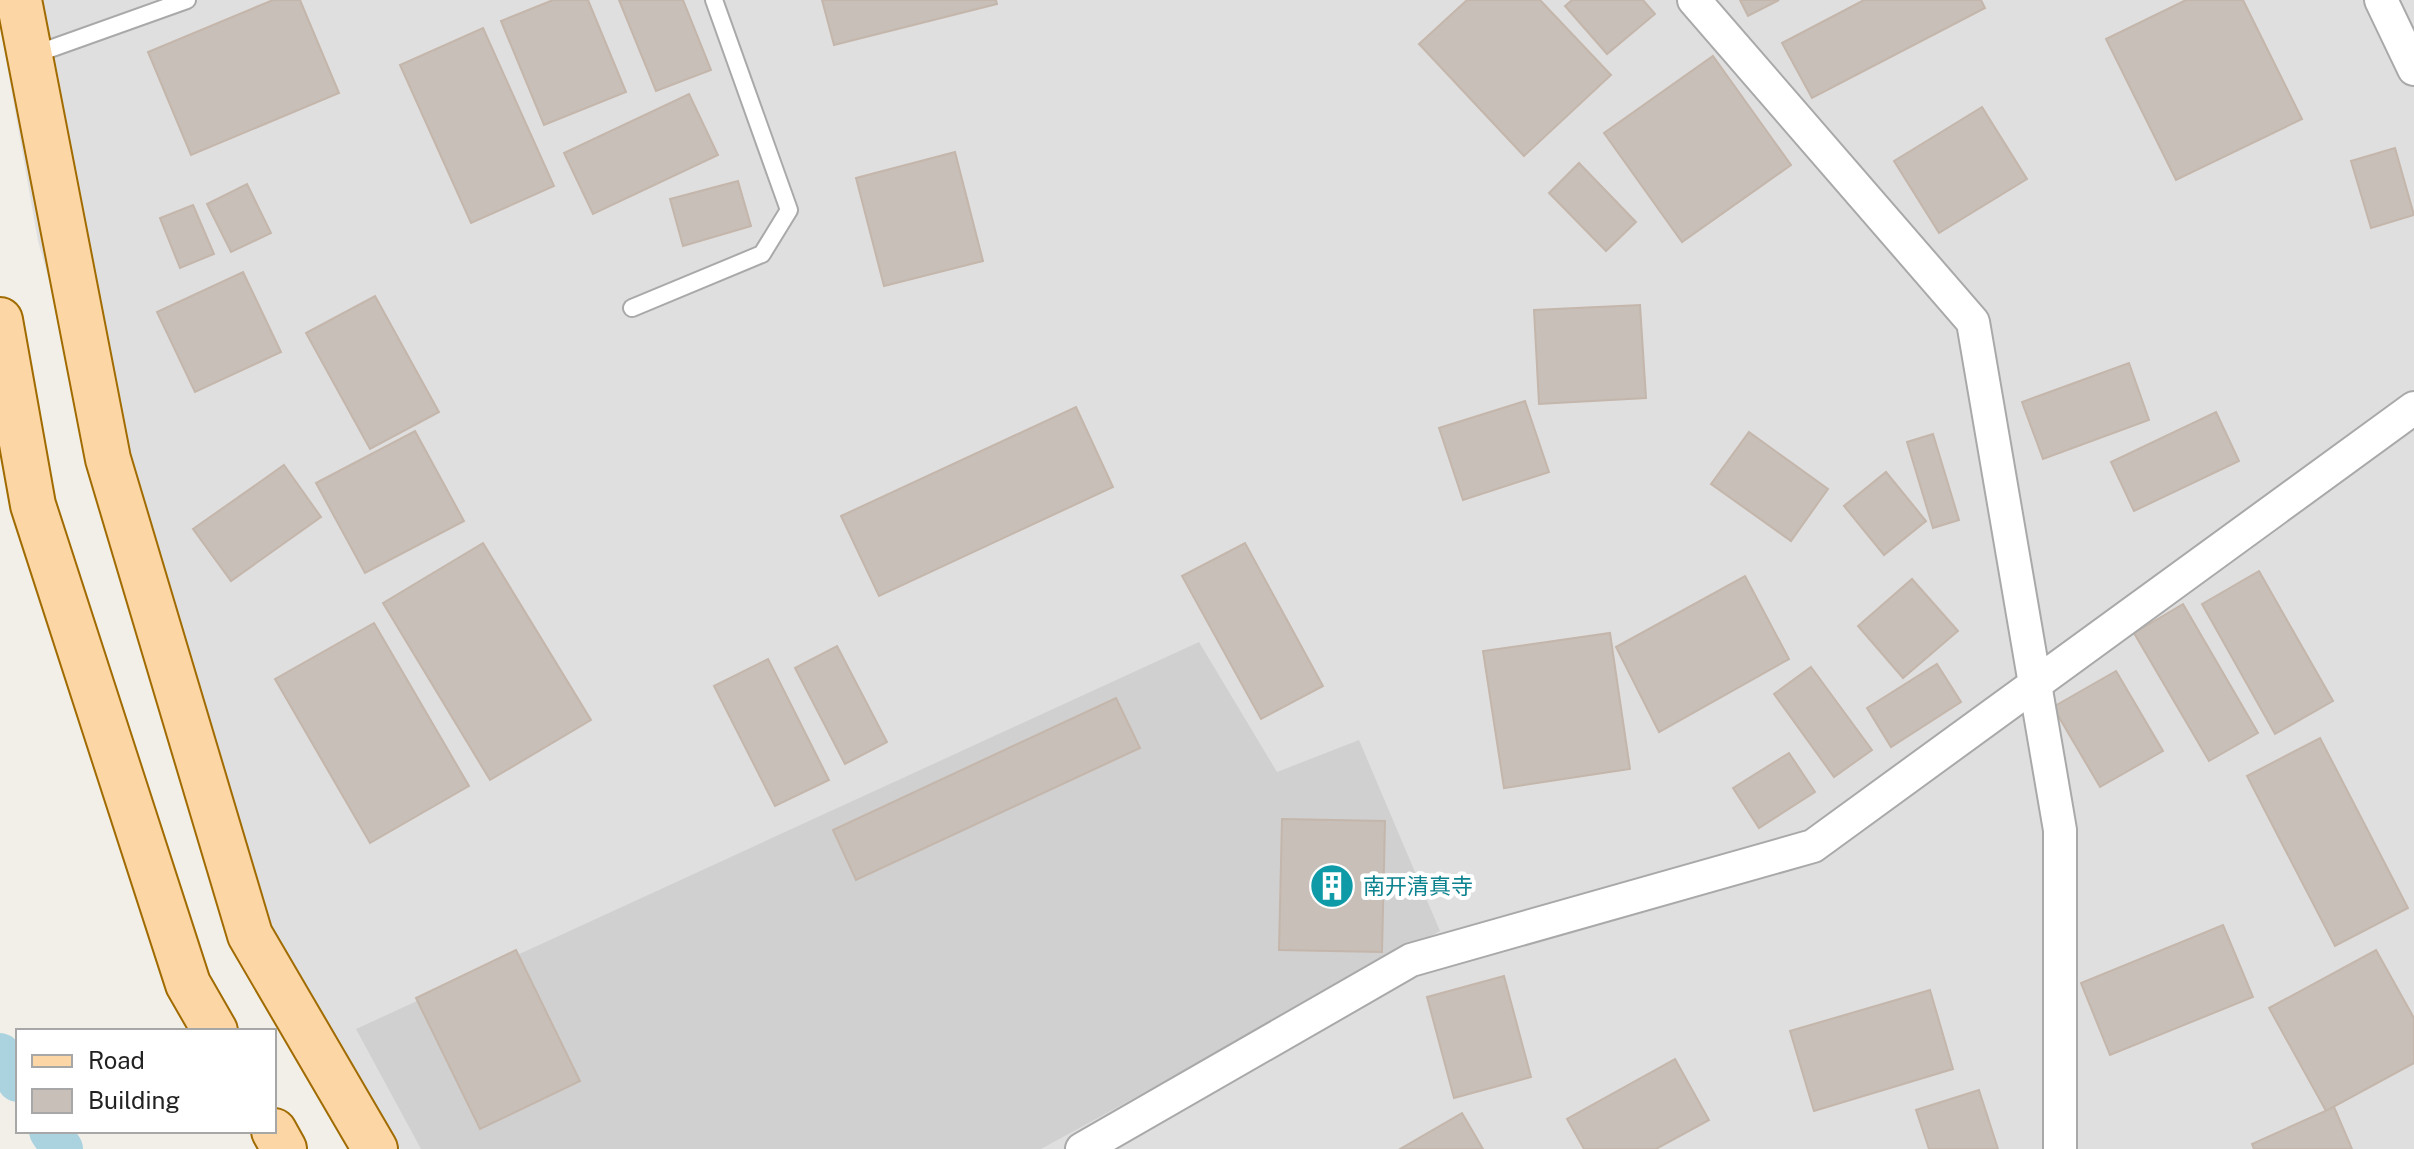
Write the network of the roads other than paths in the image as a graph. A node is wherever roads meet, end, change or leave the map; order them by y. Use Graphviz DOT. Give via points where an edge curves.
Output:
graph roads {
  1 [pos="19,0"];
  2 [pos="187,0"];
  3 [pos="714,0"];
  4 [pos="1694,0"];
  5 [pos="2381,0"];
  6 [pos="30,56"];
  7 [pos="2414,69"];
  8 [pos="632,308"];
  9 [pos="0,320"];
  10 [pos="2414,408"];
  11 [pos="2035,685"];
  12 [pos="214,1029"];
  13 [pos="375,1149"];
  14 [pos="1082,1149"];
  15 [pos="2060,1149"];
  1 -- 6 [label="main road"];
  2 -- 6 [label="lane"];
  3 -- 8 [label="lane" via="789,210 762,254"];
  4 -- 11 [label="street" via="1973,322"];
  5 -- 7 [label="street"];
  6 -- 13 [label="main road" via="108,459 250,935"];
  9 -- 12 [label="main road" via="33,505 188,984"];
  10 -- 11 [label="street"];
  11 -- 14 [label="street" via="1813,846 1411,960"];
  11 -- 15 [label="street" via="2060,830"];
}
